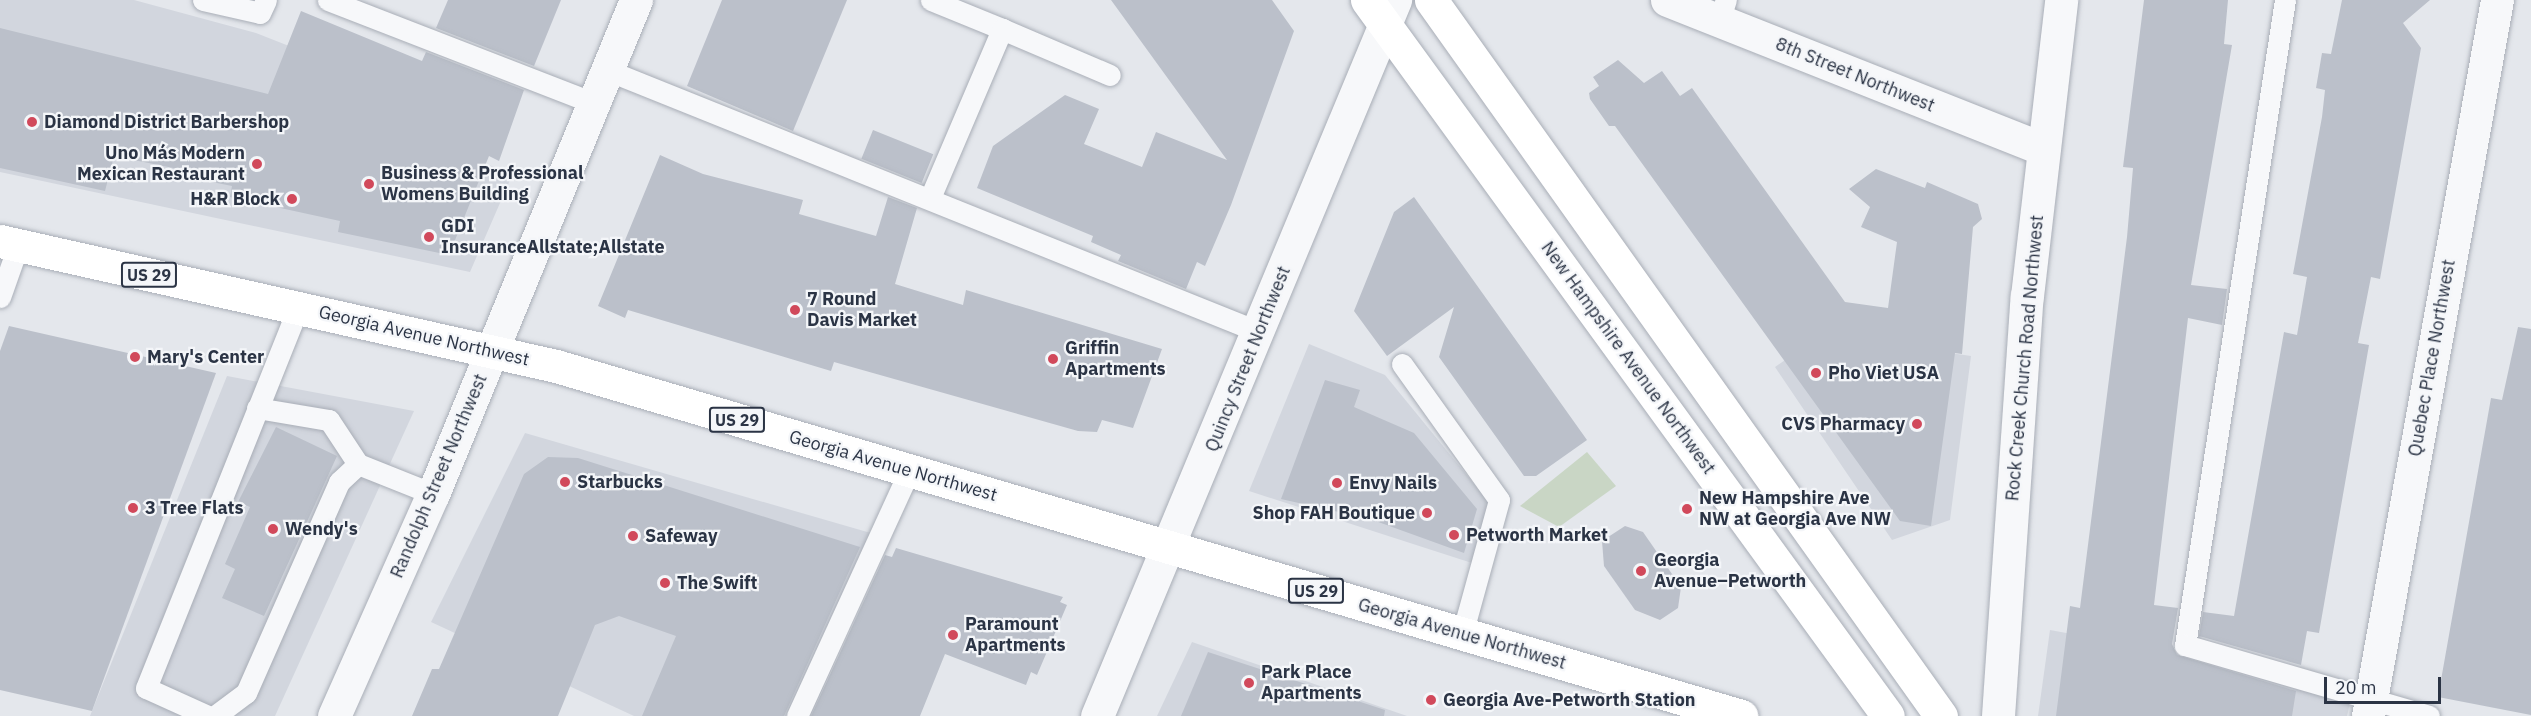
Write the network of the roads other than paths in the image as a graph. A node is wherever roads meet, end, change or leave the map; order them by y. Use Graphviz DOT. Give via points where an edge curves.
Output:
graph roads {
  1 [pos="203,0"];
  2 [pos="266,0"];
  3 [pos="328,0"];
  4 [pos="636,0"];
  5 [pos="932,0"];
  6 [pos="1431,0"];
  7 [pos="1666,0"];
  8 [pos="2061,0"];
  9 [pos="2285,0"];
  10 [pos="2497,0"];
  11 [pos="1382,8"];
  12 [pos="1722,10"];
  13 [pos="1002,29"];
  14 [pos="607,69"];
  15 [pos="1110,75"];
  16 [pos="594,104"];
  17 [pos="2044,149"];
  18 [pos="930,198"];
  19 [pos="9,243"];
  20 [pos="0,297"];
  21 [pos="298,308"];
  22 [pos="1258,332"];
  23 [pos="493,351"];
  24 [pos="1402,364"];
  25 [pos="257,408"];
  26 [pos="358,464"];
  27 [pos="909,471"];
  28 [pos="433,494"];
  29 [pos="1171,548"];
  30 [pos="1462,634"];
  31 [pos="2370,707"];
  32 [pos="208,716"];
  33 [pos="215,716"];
  34 [pos="334,716"];
  35 [pos="797,716"];
  36 [pos="1096,716"];
  37 [pos="1741,716"];
  38 [pos="1888,716"];
  39 [pos="1941,716"];
  40 [pos="1998,716"];
  41 [pos="2428,716"];
  1 -- 2 [label="lane" via="260,13"];
  3 -- 16 [label="lane"];
  4 -- 14 [label="street, Randolph Street Northwest"];
  5 -- 13 [label="lane"];
  6 -- 39 [label="main road"];
  7 -- 12 [label="street, 8th Street Northwest"];
  8 -- 17 [label="street, Rock Creek Church Road Northwest"];
  9 -- 31 [label="lane" via="2185,645"];
  10 -- 31 [label="street, Quebec Place Northwest"];
  11 -- 22 [label="street, Quincy Street Northwest"];
  11 -- 38 [label="main road, New Hampshire Avenue Northwest"];
  12 -- 17 [label="street, 8th Street Northwest"];
  13 -- 15 [label="lane"];
  13 -- 18 [label="lane"];
  14 -- 16 [label="street, Randolph Street Northwest"];
  14 -- 18 [label="lane"];
  16 -- 23 [label="street, Randolph Street Northwest"];
  17 -- 40 [label="street, Rock Creek Church Road Northwest" via="2027,296"];
  18 -- 22 [label="lane"];
  19 -- 20 [label="lane"];
  19 -- 21 [label="main road, Georgia Avenue Northwest / US 29"];
  21 -- 23 [label="main road, Georgia Avenue Northwest / US 29"];
  21 -- 25 [label="lane"];
  22 -- 29 [label="street, Quincy Street Northwest"];
  23 -- 27 [label="main road, Georgia Avenue Northwest / US 29"];
  23 -- 28 [label="street, Randolph Street Northwest"];
  24 -- 30 [label="lane" via="1499,500"];
  25 -- 26 [label="lane" via="329,420"];
  25 -- 32 [label="lane" via="146,688"];
  26 -- 28 [label="lane"];
  26 -- 33 [label="lane" via="339,482 246,693"];
  27 -- 29 [label="main road, Georgia Avenue Northwest / US 29"];
  27 -- 35 [label="lane"];
  28 -- 34 [label="street, Randolph Street Northwest"];
  29 -- 30 [label="main road, Georgia Avenue Northwest / US 29"];
  29 -- 36 [label="street, Quincy Street Northwest"];
  30 -- 37 [label="main road, Georgia Avenue Northwest / US 29"];
  31 -- 41 [label="lane"];
}
